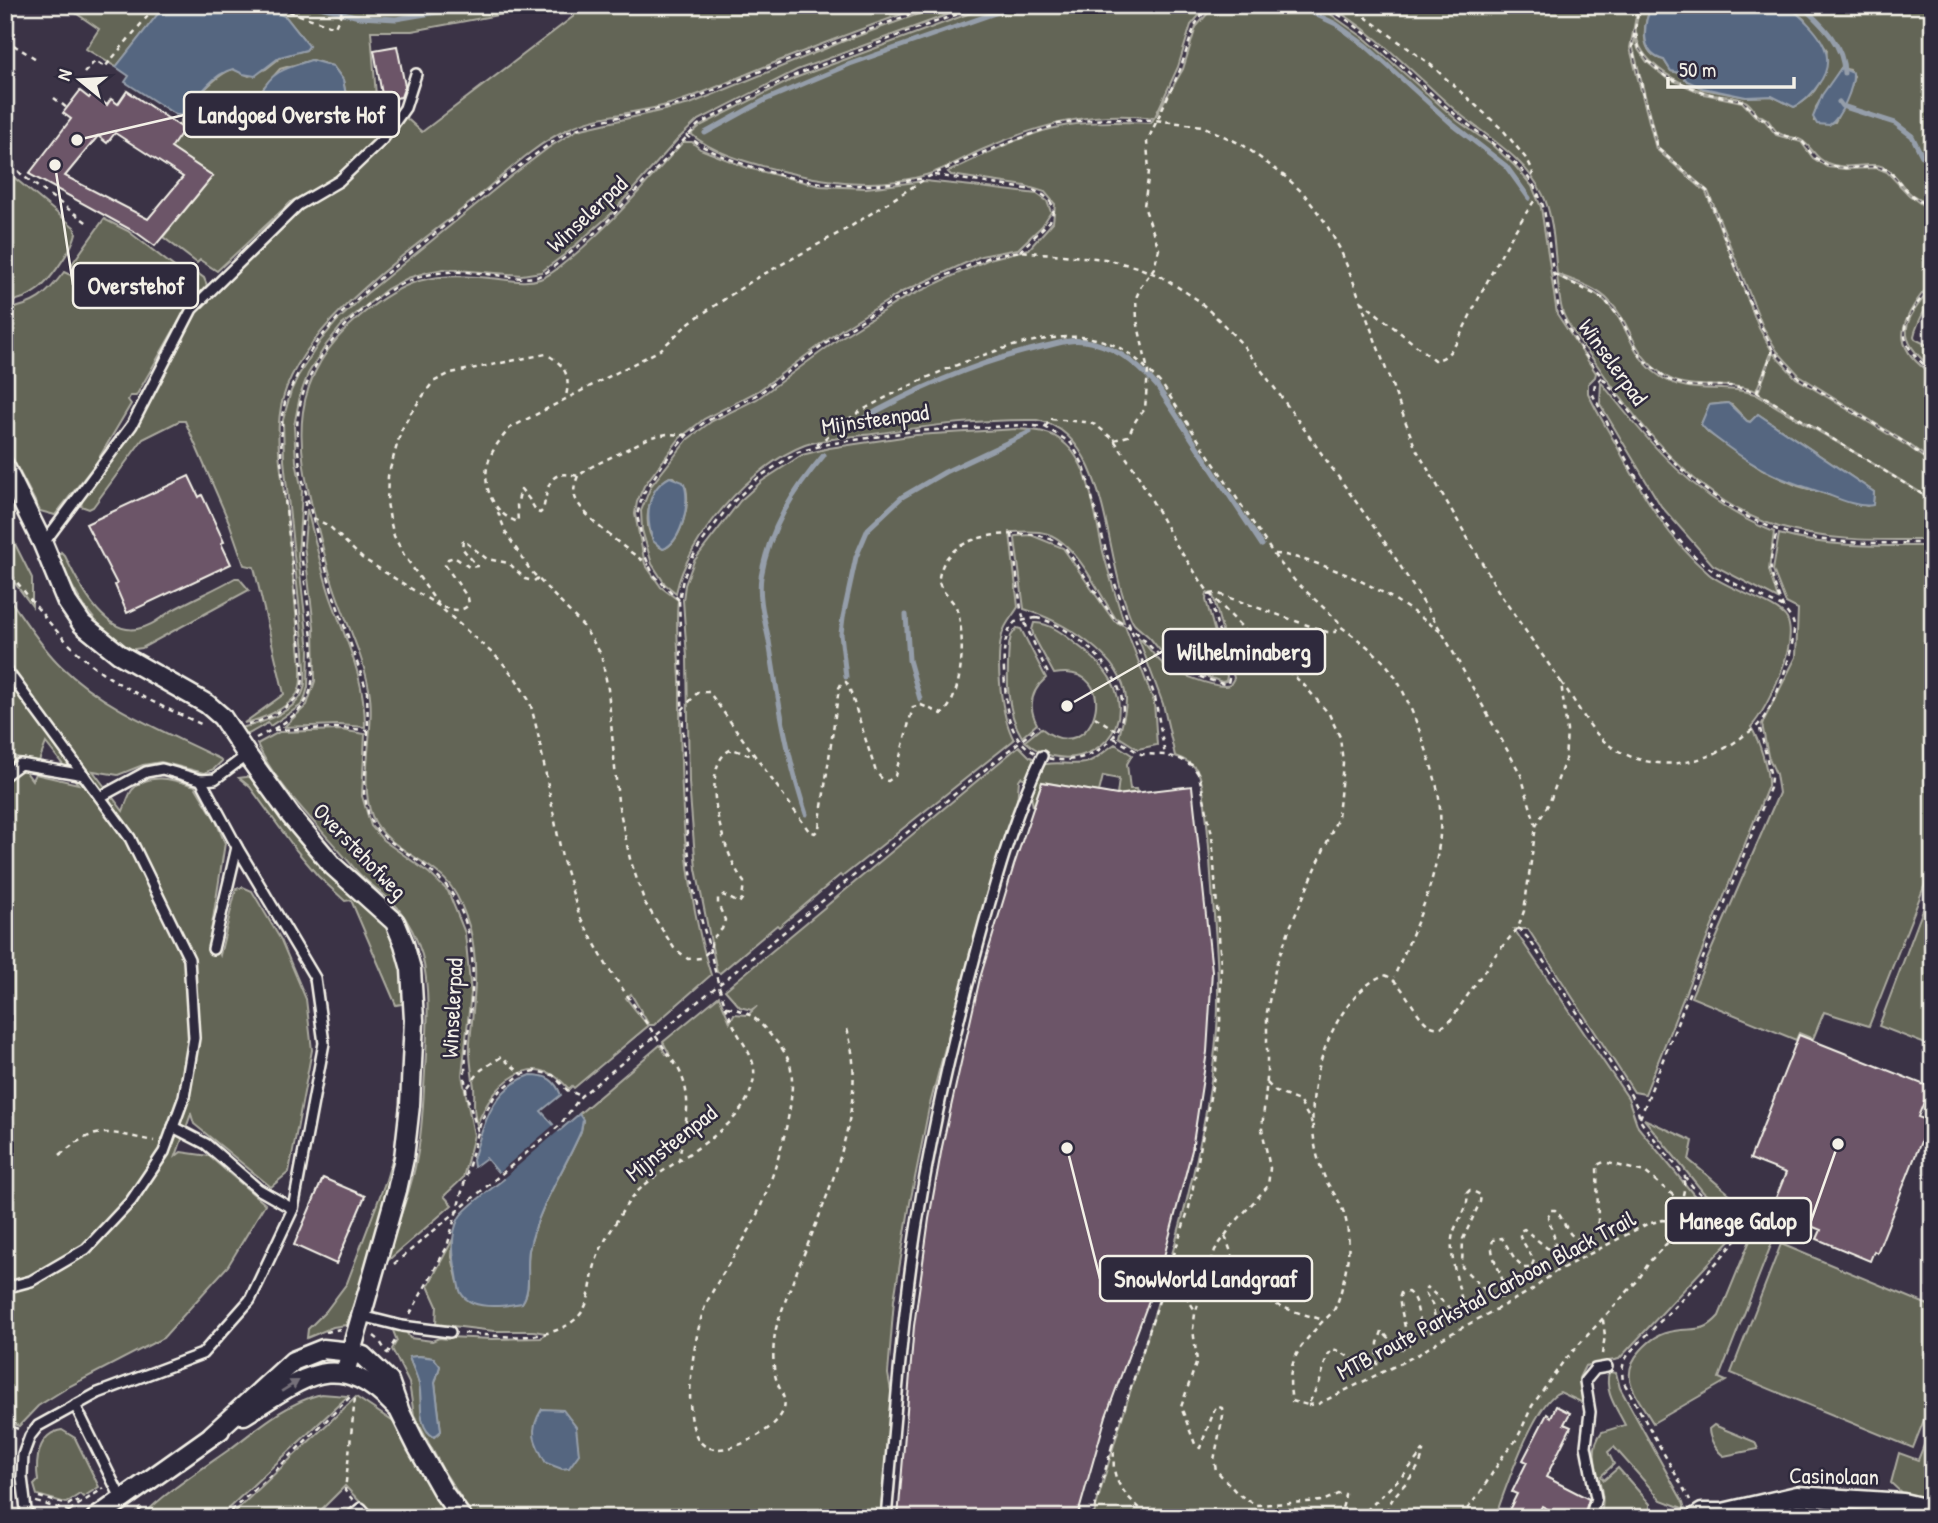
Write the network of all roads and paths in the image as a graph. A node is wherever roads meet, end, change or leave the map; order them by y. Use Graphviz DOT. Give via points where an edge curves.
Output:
graph roads {
  1 [pos="157,5"];
  2 [pos="270,5"];
  3 [pos="934,5"];
  4 [pos="984,5"];
  5 [pos="1206,5"];
  6 [pos="1320,5"];
  7 [pos="1349,5"];
  8 [pos="1642,5"];
  9 [pos="345,6"];
  10 [pos="1635,31"];
  11 [pos="5,40"];
  12 [pos="37,60"];
  13 [pos="84,74"];
  14 [pos="416,74"];
  15 [pos="54,98"];
  16 [pos="67,108"];
  17 [pos="1155,120"];
  18 [pos="686,135"];
  19 [pos="5,156"];
  20 [pos="934,175"];
  21 [pos="928,177"];
  22 [pos="1531,182"];
  23 [pos="1539,194"];
  24 [pos="1933,211"];
  25 [pos="89,224"];
  26 [pos="1020,251"];
  27 [pos="1152,273"];
  28 [pos="1554,274"];
  29 [pos="1933,284"];
  30 [pos="1360,300"];
  31 [pos="1773,350"];
  32 [pos="1148,369"];
  33 [pos="1933,372"];
  34 [pos="1602,377"];
  35 [pos="1933,390"];
  36 [pos="1757,393"];
  37 [pos="566,398"];
  38 [pos="1925,400"];
  39 [pos="1045,427"];
  40 [pos="687,435"];
  41 [pos="1114,440"];
  42 [pos="816,447"];
  43 [pos="1933,464"];
  44 [pos="5,467"];
  45 [pos="578,476"];
  46 [pos="307,497"];
  47 [pos="1933,501"];
  48 [pos="497,510"];
  49 [pos="313,518"];
  50 [pos="1777,530"];
  51 [pos="1012,534"];
  52 [pos="43,544"];
  53 [pos="1933,544"];
  54 [pos="1275,554"];
  55 [pos="649,565"];
  56 [pos="538,578"];
  57 [pos="1210,594"];
  58 [pos="679,600"];
  59 [pos="439,606"];
  60 [pos="1784,608"];
  61 [pos="1025,622"];
  62 [pos="1128,625"];
  63 [pos="1340,626"];
  64 [pos="1443,634"];
  65 [pos="5,668"];
  66 [pos="1049,676"];
  67 [pos="1561,682"];
  68 [pos="682,710"];
  69 [pos="1095,717"];
  70 [pos="1759,724"];
  71 [pos="1039,726"];
  72 [pos="231,727"];
  73 [pos="273,730"];
  74 [pos="368,730"];
  75 [pos="1117,731"];
  76 [pos="1114,738"];
  77 [pos="1020,741"];
  78 [pos="252,746"];
  79 [pos="1165,755"];
  80 [pos="1042,756"];
  81 [pos="755,757"];
  82 [pos="5,775"];
  83 [pos="83,775"];
  84 [pos="201,780"];
  85 [pos="100,797"];
  86 [pos="1536,826"];
  87 [pos="237,847"];
  88 [pos="1518,928"];
  89 [pos="213,949"];
  90 [pos="710,950"];
  91 [pos="1394,977"];
  92 [pos="718,985"];
  93 [pos="725,1007"];
  94 [pos="846,1029"];
  95 [pos="655,1034"];
  96 [pos="522,1074"];
  97 [pos="1267,1079"];
  98 [pos="467,1088"];
  99 [pos="581,1096"];
  100 [pos="1640,1120"];
  101 [pos="1314,1126"];
  102 [pos="173,1127"];
  103 [pos="478,1131"];
  104 [pos="167,1144"];
  105 [pos="60,1156"];
  106 [pos="679,1161"];
  107 [pos="1684,1175"];
  108 [pos="1681,1205"];
  109 [pos="293,1209"];
  110 [pos="457,1209"];
  111 [pos="1682,1223"];
  112 [pos="1225,1236"];
  113 [pos="1173,1258"];
  114 [pos="370,1284"];
  115 [pos="5,1288"];
  116 [pos="1196,1312"];
  117 [pos="362,1316"];
  118 [pos="1324,1320"];
  119 [pos="1603,1320"];
  120 [pos="402,1326"];
  121 [pos="450,1332"];
  122 [pos="382,1345"];
  123 [pos="390,1349"];
  124 [pos="351,1352"];
  125 [pos="1607,1367"];
  126 [pos="345,1373"];
  127 [pos="75,1405"];
  128 [pos="1308,1405"];
  129 [pos="400,1412"];
  130 [pos="212,1435"];
  131 [pos="1112,1446"];
  132 [pos="345,1491"];
  133 [pos="25,1498"];
  134 [pos="122,1500"];
  135 [pos="5,1504"];
  136 [pos="1933,1510"];
  137 [pos="69,1511"];
  138 [pos="90,1514"];
  139 [pos="1698,1516"];
  140 [pos="27,1518"];
  141 [pos="74,1518"];
  142 [pos="223,1518"];
  143 [pos="349,1518"];
  144 [pos="370,1518"];
  145 [pos="462,1518"];
  146 [pos="886,1518"];
  147 [pos="1092,1518"];
  148 [pos="1150,1518"];
  149 [pos="1335,1518"];
  150 [pos="1359,1518"];
  151 [pos="1384,1518"];
  152 [pos="1460,1518"];
  153 [pos="1590,1518"];
  1 -- 13 [label="path" via="105,67 95,61"];
  2 -- 9 [label="path" via="335,27"];
  3 -- 72 [label="path" via="678,105 598,121 565,133 500,180 342,313 304,361 282,416 281,461 303,669 301,689 297,697 268,717"];
  4 -- 18 [label="path, Winselerpad" via="788,78"];
  5 -- 17 [label="path"];
  6 -- 22 [label="path, Winselerpad" via="1380,46 1444,106 1494,143"];
  7 -- 22 [label="path" via="1431,65 1503,130 1528,161"];
  8 -- 10 [label="path"];
  10 -- 24 [label="path" via="1639,48 1665,76 1705,93 1743,101 1776,133 1802,141 1814,158 1827,166 1888,170"];
  10 -- 31 [label="path" via="1632,47 1657,148 1707,191 1748,299"];
  11 -- 12 [label="path"];
  14 -- 52 [label="lane" via="405,108 383,139 340,181 298,205 192,309 132,425"];
  15 -- 16 [label="path"];
  17 -- 20 [label="path" via="1107,118 1058,124"];
  17 -- 27 [label="path" via="1146,147 1149,172 1144,197 1159,249"];
  17 -- 30 [label="path" via="1202,126 1223,135 1287,178 1325,222"];
  18 -- 21 [label="path" via="732,159 788,176 851,185"];
  18 -- 46 [label="path, Winselerpad" via="602,227 547,272 524,278 449,272 423,276 387,292 349,322 320,357 299,409 299,455"];
  19 -- 25 [label="path" via="23,176"];
  20 -- 21 [label="path"];
  20 -- 26 [label="path" via="1027,189 1048,198 1053,215"];
  21 -- 37 [label="path" via="755,279 660,350"];
  22 -- 23 [label="path, Winselerpad"];
  23 -- 28 [label="path, Winselerpad"];
  23 -- 30 [label="path" via="1449,355 1434,360 1422,353"];
  26 -- 27 [label="path" via="1105,259"];
  26 -- 40 [label="path" via="989,257 915,289 830,341 760,393"];
  27 -- 32 [label="path" via="1140,286 1136,304"];
  27 -- 64 [label="path" via="1198,300 1242,344 1389,548"];
  28 -- 34 [label="path, Winselerpad" via="1563,318"];
  28 -- 36 [label="path" via="1604,299 1621,319 1642,359 1669,380"];
  29 -- 33 [label="path" via="1914,306 1904,332 1910,352"];
  30 -- 67 [label="path" via="1415,447 1506,603"];
  31 -- 36 [label="path"];
  31 -- 43 [label="path" via="1799,378"];
  32 -- 41 [label="path" via="1144,412 1128,436"];
  32 -- 42 [label="path" via="1099,340 1040,339 968,361 867,407"];
  32 -- 54 [label="path"];
  34 -- 50 [label="path, Winselerpad" via="1674,464 1739,512"];
  34 -- 60 [label="path" via="1593,395 1666,522 1701,562 1720,576"];
  35 -- 38 [label="path"];
  36 -- 47 [label="path"];
  37 -- 48 [label="path" via="510,428 495,447 486,481"];
  37 -- 59 [label="path" via="566,371 546,354 451,373 433,382 410,414 395,449 387,502 394,536"];
  39 -- 41 [label="path, Mijnsteenpad" via="1051,419 1086,422"];
  39 -- 42 [label="path, Mijnsteenpad" via="914,431"];
  39 -- 62 [label="path" via="1070,443 1084,466"];
  40 -- 45 [label="path" via="651,437"];
  40 -- 55 [label="path" via="654,475 639,504 638,524"];
  41 -- 57 [label="path"];
  42 -- 58 [label="path, Mijnsteenpad" via="781,461 728,507 691,560"];
  44 -- 52 [label="street, Overstehofweg"];
  45 -- 48 [label="path" via="557,475 540,513 520,490 519,522"];
  45 -- 55 [label="path" via="574,489 579,504 618,544"];
  46 -- 49 [label="path, Winselerpad"];
  46 -- 73 [label="path, Winselerpad" via="301,548 313,681 306,703"];
  48 -- 56 [label="path" via="506,533"];
  49 -- 59 [label="path" via="329,526 362,558"];
  49 -- 74 [label="path, Winselerpad" via="367,691"];
  50 -- 53 [label="path, Winselerpad" via="1824,540"];
  50 -- 60 [label="path" via="1771,570"];
  51 -- 61 [label="path"];
  51 -- 62 [label="path" via="1032,533 1064,546 1115,620"];
  51 -- 81 [label="path" via="972,540 956,548 942,565 939,584 958,615 961,678 944,714 913,707 891,780 883,780 876,772 844,682 839,688 816,833 809,831"];
  52 -- 72 [label="street, Overstehofweg" via="67,602 82,624 119,654 207,704"];
  54 -- 63 [label="path"];
  54 -- 64 [label="path" via="1358,578 1394,597"];
  55 -- 58 [label="path"];
  56 -- 59 [label="path" via="525,579 509,562 487,559 463,540 462,548 477,566 469,567 454,557 445,565 469,604 458,610"];
  56 -- 90 [label="path" via="583,626 601,654 622,829 645,903 663,934 681,953 701,958"];
  57 -- 62 [label="path" via="1230,674 1226,684 1171,664"];
  57 -- 63 [label="path" via="1327,632 1338,631"];
  57 -- 97 [label="path" via="1304,685 1329,714 1340,737 1343,763 1338,817 1276,965 1267,1012"];
  58 -- 68 [label="path, Mijnsteenpad"];
  59 -- 95 [label="path" via="501,661 530,702 562,857 579,915 608,968"];
  60 -- 70 [label="path" via="1794,628 1790,655"];
  61 -- 66 [label="path"];
  61 -- 75 [label="path" via="1044,619 1105,664 1120,691"];
  61 -- 77 [label="path" via="1012,625 1005,651 1006,704"];
  62 -- 79 [label="path" via="1155,697"];
  63 -- 91 [label="path" via="1393,673 1412,712 1438,796 1440,830 1434,867"];
  64 -- 86 [label="path" via="1521,775"];
  65 -- 83 [label="lane"];
  67 -- 70 [label="path" via="1602,740 1648,762 1676,765 1694,761 1723,750"];
  67 -- 86 [label="path" via="1565,760"];
  68 -- 81 [label="path" via="698,692 709,692"];
  68 -- 90 [label="path, Mijnsteenpad" via="688,847"];
  69 -- 75 [label="path"];
  70 -- 100 [label="path" via="1770,788"];
  71 -- 77 [label="path"];
  72 -- 78 [label="street, Overstehofweg"];
  73 -- 74 [label="path"];
  73 -- 78 [label="path, Winselerpad"];
  74 -- 98 [label="path, Winselerpad" via="365,793 369,817 388,840 445,884 467,929 474,981"];
  75 -- 76 [label="path"];
  76 -- 79 [label="path" via="1141,754"];
  76 -- 80 [label="path" via="1098,753 1082,758"];
  77 -- 80 [label="path"];
  77 -- 92 [label="path"];
  78 -- 84 [label="lane" via="215,779"];
  78 -- 114 [label="street, Overstehofweg" via="320,852 395,922 411,970 411,1104 404,1158"];
  79 -- 113 [label="path" via="1193,766 1199,775 1212,835 1220,965 1215,1071 1189,1208"];
  80 -- 146 [label="lane" via="982,931 940,1100 918,1219"];
  81 -- 90 [label="path" via="732,749 715,767 714,788 726,847 744,889 739,903 723,895 718,898 725,920"];
  82 -- 83 [label="lane" via="20,764"];
  83 -- 85 [label="lane"];
  84 -- 85 [label="lane" via="162,769 146,772"];
  84 -- 87 [label="lane"];
  85 -- 102 [label="lane" via="130,838 189,959 194,1038 184,1097"];
  86 -- 88 [label="path"];
  87 -- 89 [label="lane"];
  87 -- 109 [label="lane" via="315,978 324,1043"];
  88 -- 91 [label="path" via="1444,1027 1429,1026"];
  88 -- 100 [label="path" via="1628,1090"];
  90 -- 92 [label="path, Mijnsteenpad"];
  91 -- 101 [label="path" via="1381,975 1367,986 1335,1025 1315,1082"];
  92 -- 93 [label="path, Mijnsteenpad"];
  92 -- 95 [label="path"];
  93 -- 94 [label="path" via="746,1011 779,1044 790,1066 791,1090 772,1178 697,1327 691,1411 698,1438 704,1446 718,1450 759,1435 776,1422 786,1403 775,1376 776,1325 839,1159 854,1076 853,1049"];
  93 -- 106 [label="path, Mijnsteenpad" via="755,1069 750,1092 727,1125"];
  95 -- 99 [label="path"];
  95 -- 106 [label="path" via="682,1075 689,1098"];
  96 -- 98 [label="path, Winselerpad" via="501,1057 481,1070"];
  96 -- 99 [label="path, Winselerpad" via="547,1072"];
  96 -- 103 [label="path" via="495,1095"];
  97 -- 101 [label="path" via="1270,1088 1299,1101"];
  97 -- 112 [label="path" via="1262,1129 1268,1185"];
  98 -- 103 [label="path, Winselerpad"];
  99 -- 110 [label="path" via="560,1125"];
  100 -- 107 [label="path"];
  101 -- 118 [label="path" via="1318,1156 1343,1209 1348,1238 1348,1259 1335,1309"];
  102 -- 104 [label="lane"];
  102 -- 109 [label="lane" via="206,1144 258,1189"];
  103 -- 110 [label="path"];
  104 -- 105 [label="path" via="93,1133"];
  104 -- 115 [label="lane" via="131,1201 86,1249 31,1281"];
  106 -- 121 [label="path, Mijnsteenpad" via="638,1192 619,1218 595,1263 588,1304 572,1322 541,1334"];
  107 -- 108 [label="path"];
  107 -- 139 [label="path" via="1743,1233 1631,1351 1622,1370 1623,1381"];
  108 -- 111 [label="path"];
  108 -- 128 [label="path" via="1645,1172 1604,1162 1597,1165 1598,1222 1586,1240 1570,1235 1555,1210 1548,1217 1556,1243 1552,1249 1524,1229 1520,1231 1534,1260 1531,1268 1515,1259 1503,1238 1493,1240 1491,1248 1505,1287 1502,1297 1490,1295 1462,1267 1463,1238 1481,1195 1470,1190 1452,1242 1460,1313 1427,1287 1424,1291 1437,1326 1430,1333 1421,1325 1413,1297 1401,1293 1409,1346 1396,1347 1382,1331 1377,1367 1367,1369 1333,1349"];
  109 -- 127 [label="lane" via="250,1300 202,1354"];
  110 -- 114 [label="path"];
  110 -- 120 [label="path" via="447,1247"];
  111 -- 119 [label="path"];
  111 -- 128 [label="path, MTB route Parkstad Carboon Black Trail" via="1663,1220 1626,1235 1419,1354"];
  112 -- 116 [label="path" via="1213,1254"];
  112 -- 118 [label="path" via="1249,1289"];
  113 -- 116 [label="path" via="1182,1290"];
  113 -- 131 [label="path"];
  114 -- 117 [label="street, Overstehofweg"];
  116 -- 149 [label="path" via="1197,1361 1181,1406 1195,1444 1202,1448 1211,1415 1220,1406 1223,1416 1216,1470 1238,1494 1256,1505 1323,1502 1345,1494"];
  117 -- 120 [label="lane"];
  117 -- 124 [label="street, Overstehofweg"];
  118 -- 128 [label="path" via="1292,1360 1292,1401"];
  119 -- 125 [label="path" via="1602,1357"];
  119 -- 152 [label="path" via="1563,1362 1532,1406 1517,1439"];
  120 -- 121 [label="lane"];
  122 -- 123 [label="path" via="387,1354"];
  124 -- 126 [label="street, Overstehofweg"];
  124 -- 129 [label="street" via="363,1356 389,1381"];
  124 -- 130 [label="street" via="323,1349 293,1361"];
  125 -- 153 [label="lane" via="1595,1369 1585,1381 1590,1412 1586,1446 1596,1498"];
  126 -- 129 [label="street" via="379,1390"];
  130 -- 126 [label="street, one-way" via="297,1381 315,1374"];
  127 -- 133 [label="lane" via="37,1426 30,1436 23,1455"];
  127 -- 134 [label="lane"];
  129 -- 145 [label="street"];
  130 -- 134 [label="street"];
  131 -- 147 [label="path"];
  131 -- 148 [label="path" via="1121,1487"];
  132 -- 142 [label="path" via="356,1392"];
  133 -- 135 [label="path"];
  133 -- 138 [label="path" via="68,1505 75,1500"];
  133 -- 140 [label="lane"];
  134 -- 138 [label="street"];
  136 -- 139 [label="street, Casinolaan" via="1903,1503 1797,1496"];
  137 -- 141 [label="path"];
  143 -- 144 [label="lane" via="361,1508"];
  150 -- 151 [label="path" via="1423,1451 1415,1474 1395,1496"];
}
